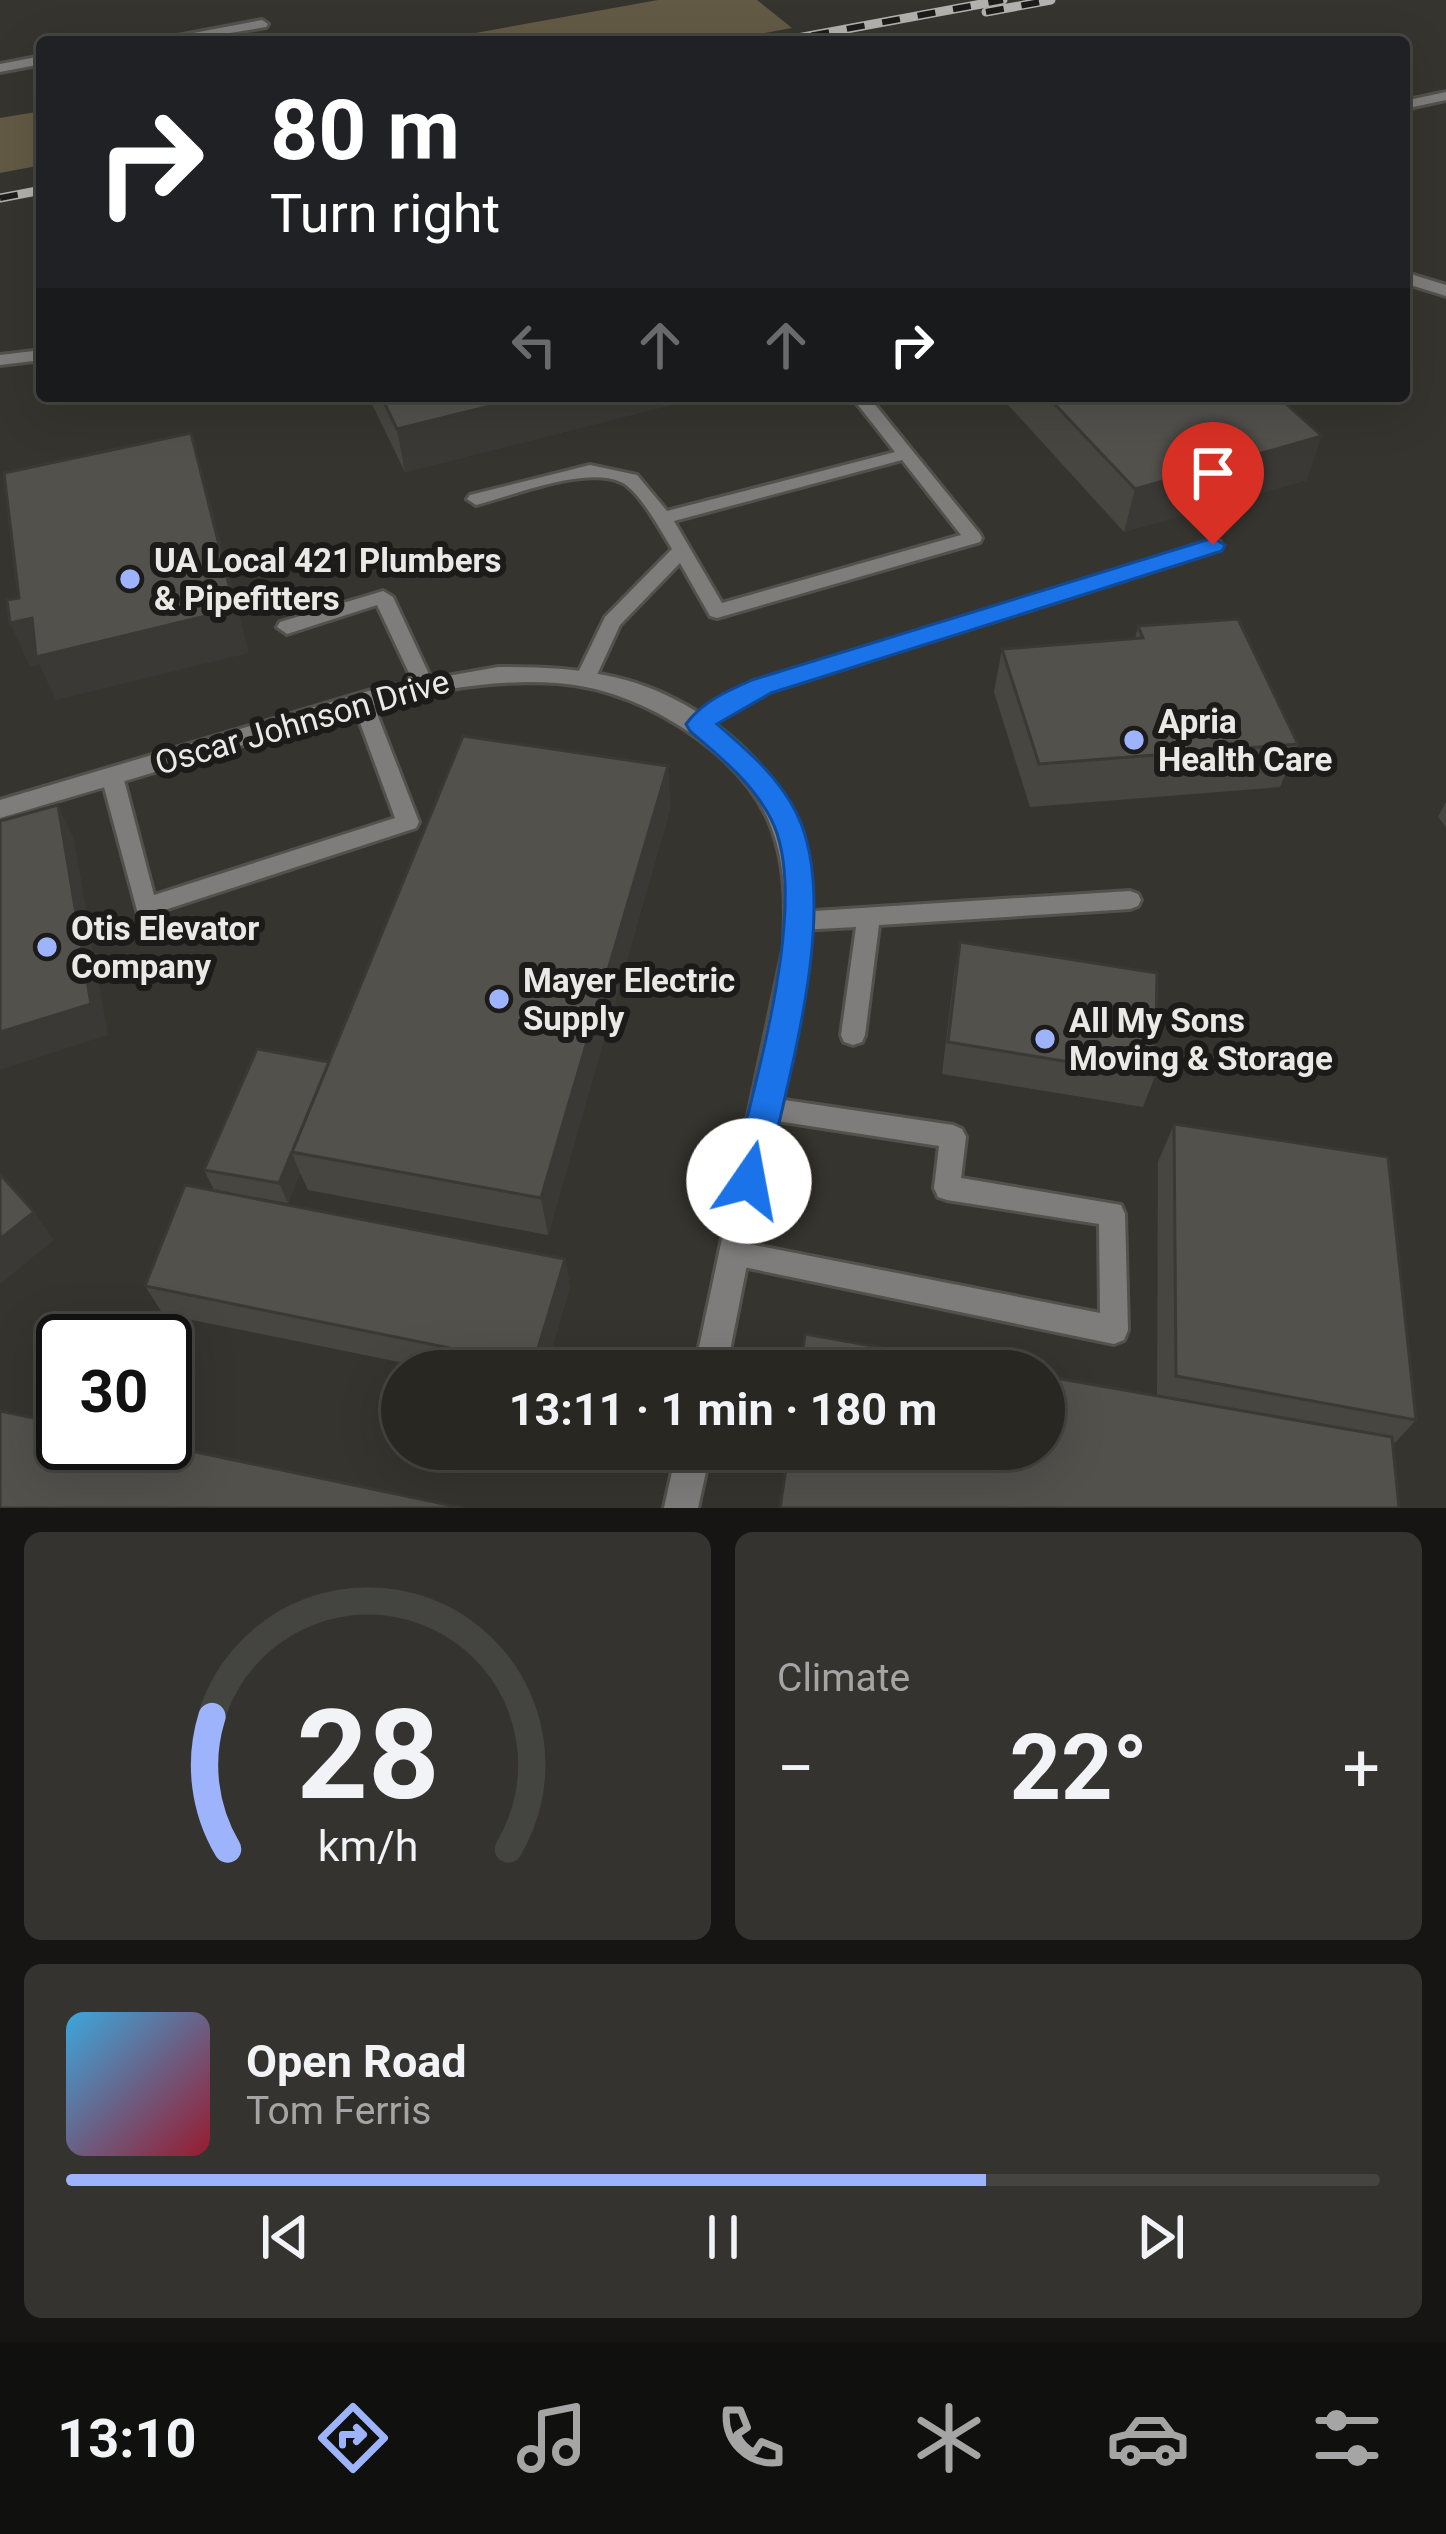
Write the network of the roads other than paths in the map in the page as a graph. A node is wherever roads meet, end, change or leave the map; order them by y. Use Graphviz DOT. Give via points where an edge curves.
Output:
graph roads {
  1 [pos="262,24"];
  2 [pos="189,36"];
  3 [pos="36,61"];
  4 [pos="0,68"];
  5 [pos="1446,96"];
  6 [pos="1410,104"];
  7 [pos="1410,279"];
  8 [pos="1446,291"];
  9 [pos="36,356"];
  10 [pos="0,360"];
  11 [pos="864,402"];
  12 [pos="906,454"];
  13 [pos="476,499"];
  14 [pos="663,518"];
  15 [pos="1213,545"];
  16 [pos="682,549"];
  17 [pos="287,627"];
  18 [pos="585,679"];
  19 [pos="424,685"];
  20 [pos="362,701"];
  21 [pos="700,724"];
  22 [pos="112,776"];
  23 [pos="0,809"];
  24 [pos="1130,900"];
  25 [pos="868,920"];
  26 [pos="799,921"];
  27 [pos="853,1034"];
  28 [pos="764,1108"];
  29 [pos="734,1255"];
  30 [pos="714,1350"];
  31 [pos="689,1470"];
  32 [pos="681,1508"];
  1 -- 2 [label="lane"];
  3 -- 4 [label="lane"];
  5 -- 6 [label="lane"];
  7 -- 8 [label="street"];
  9 -- 10 [label="lane"];
  11 -- 12 [label="lane"];
  12 -- 14 [label="lane"];
  12 -- 16 [label="lane" via="974,538 717,611"];
  13 -- 14 [label="lane" via="590,470 632,479"];
  14 -- 16 [label="lane"];
  15 -- 21 [label="lane" via="762,687"];
  16 -- 18 [label="lane" via="613,622"];
  17 -- 19 [label="lane" via="383,597"];
  18 -- 19 [label="street, Oscar Johnson Drive" via="486,673"];
  18 -- 21 [label="street, Oscar Johnson Drive" via="620,686"];
  19 -- 20 [label="street, Oscar Johnson Drive"];
  20 -- 22 [label="street, Oscar Johnson Drive"];
  20 -- 22 [label="lane" via="408,822 146,907"];
  21 -- 26 [label="street, Oscar Johnson Drive" via="751,768 783,814 798,870"];
  22 -- 23 [label="street, Oscar Johnson Drive"];
  24 -- 25 [label="lane"];
  25 -- 26 [label="lane"];
  25 -- 27 [label="lane"];
  26 -- 28 [label="street, Oscar Johnson Drive"];
  28 -- 29 [label="street, Oscar Johnson Drive"];
  28 -- 29 [label="lane" via="953,1137 947,1188 1112,1214 1114,1330"];
  29 -- 30 [label="street, Oscar Johnson Drive"];
  31 -- 32 [label="street"];
}
